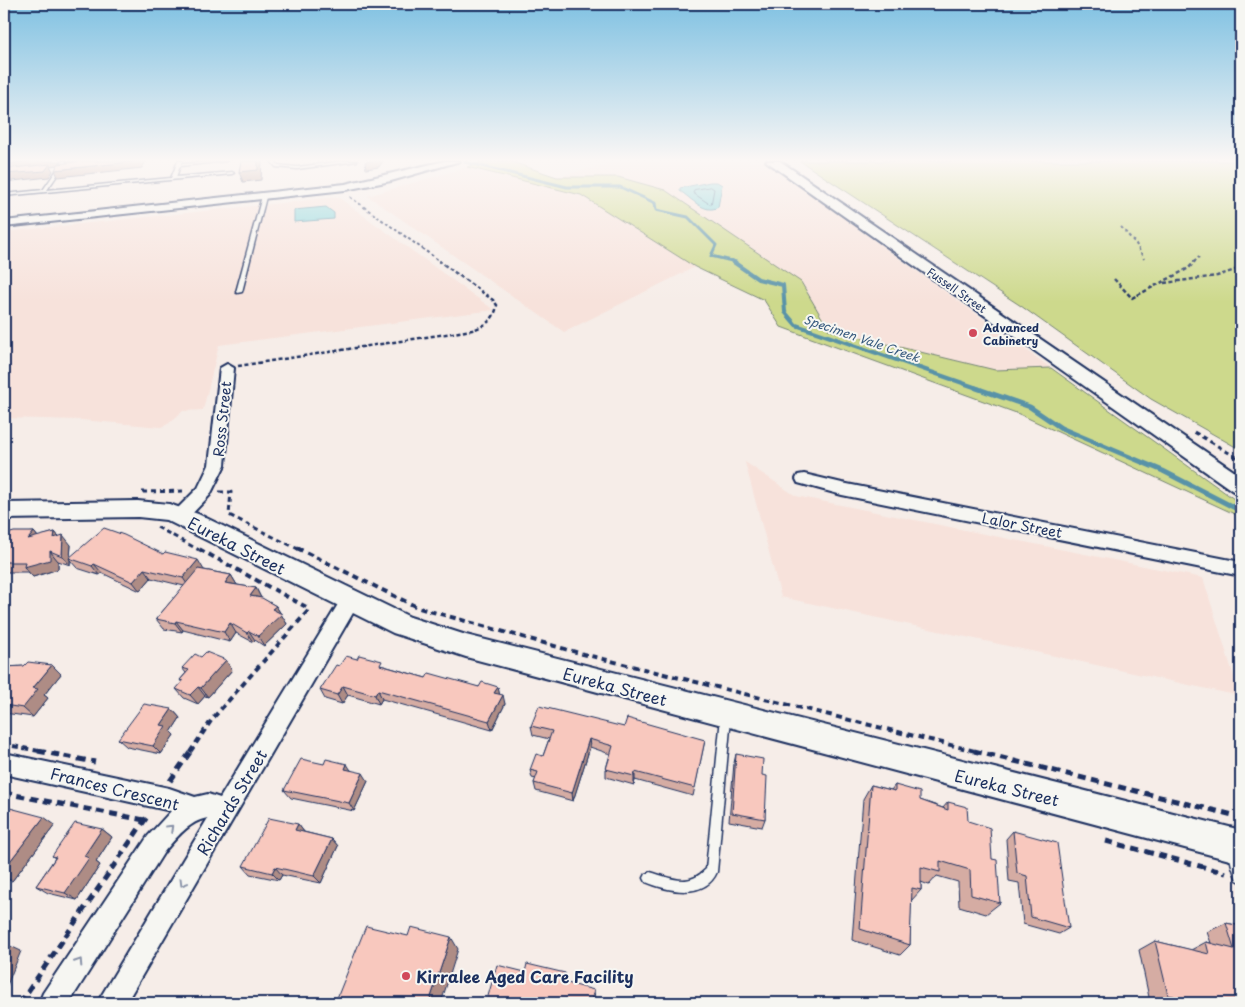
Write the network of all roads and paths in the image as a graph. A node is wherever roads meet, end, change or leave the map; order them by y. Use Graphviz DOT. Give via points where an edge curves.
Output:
graph roads {
  1 [pos="158,208"];
  2 [pos="261,208"];
  3 [pos="364,208"];
  4 [pos="840,208"];
  5 [pos="4,224"];
  6 [pos="1121,227"];
  7 [pos="1199,257"];
  8 [pos="1144,259"];
  9 [pos="1241,268"];
  10 [pos="1114,279"];
  11 [pos="1160,283"];
  12 [pos="239,292"];
  13 [pos="227,368"];
  14 [pos="804,479"];
  15 [pos="1241,486"];
  16 [pos="204,491"];
  17 [pos="4,511"];
  18 [pos="180,516"];
  19 [pos="152,525"];
  20 [pos="1241,569"];
  21 [pos="350,601"];
  22 [pos="726,715"];
  23 [pos="4,763"];
  24 [pos="4,793"];
  25 [pos="160,797"];
  26 [pos="195,809"];
  27 [pos="226,811"];
  28 [pos="1241,817"];
  29 [pos="144,820"];
  30 [pos="1106,841"];
  31 [pos="1237,845"];
  32 [pos="1236,875"];
  33 [pos="650,878"];
  34 [pos="20,1003"];
  35 [pos="53,1003"];
  36 [pos="112,1003"];
  1 -- 5 [label="street"];
  2 -- 12 [label="lane"];
  3 -- 13 [label="path" via="493,300 497,307 494,316 484,326 472,330"];
  4 -- 15 [label="street, Fussell Street"];
  6 -- 8 [label="path"];
  7 -- 11 [label="path" via="1190,268"];
  9 -- 11 [label="path" via="1217,276"];
  10 -- 11 [label="path" via="1132,298"];
  13 -- 16 [label="street, Ross Street" via="218,460"];
  14 -- 20 [label="street, Lalor Street"];
  16 -- 18 [label="street, Ross Street"];
  16 -- 28 [label="path" via="232,492 228,515 419,608 583,654"];
  17 -- 18 [label="street, Eureka Street" via="138,509"];
  18 -- 21 [label="street, Eureka Street"];
  19 -- 25 [label="path" via="308,608 213,718"];
  21 -- 22 [label="street, Eureka Street" via="402,624 466,646"];
  21 -- 27 [label="street, Richards Street"];
  22 -- 31 [label="street, Eureka Street"];
  22 -- 33 [label="lane" via="711,872 697,886 685,887"];
  23 -- 25 [label="street, Frances Crescent"];
  24 -- 29 [label="path"];
  25 -- 26 [label="street, Frances Crescent"];
  25 -- 29 [label="path"];
  26 -- 27 [label="street, Frances Crescent" via="208,806"];
  35 -- 26 [label="street, Richards Street, one-way" via="160,838"];
  27 -- 36 [label="street, Richards Street, one-way"];
  29 -- 34 [label="path"];
  30 -- 32 [label="path"];
  31 -- 32 [label="lane"];
}
